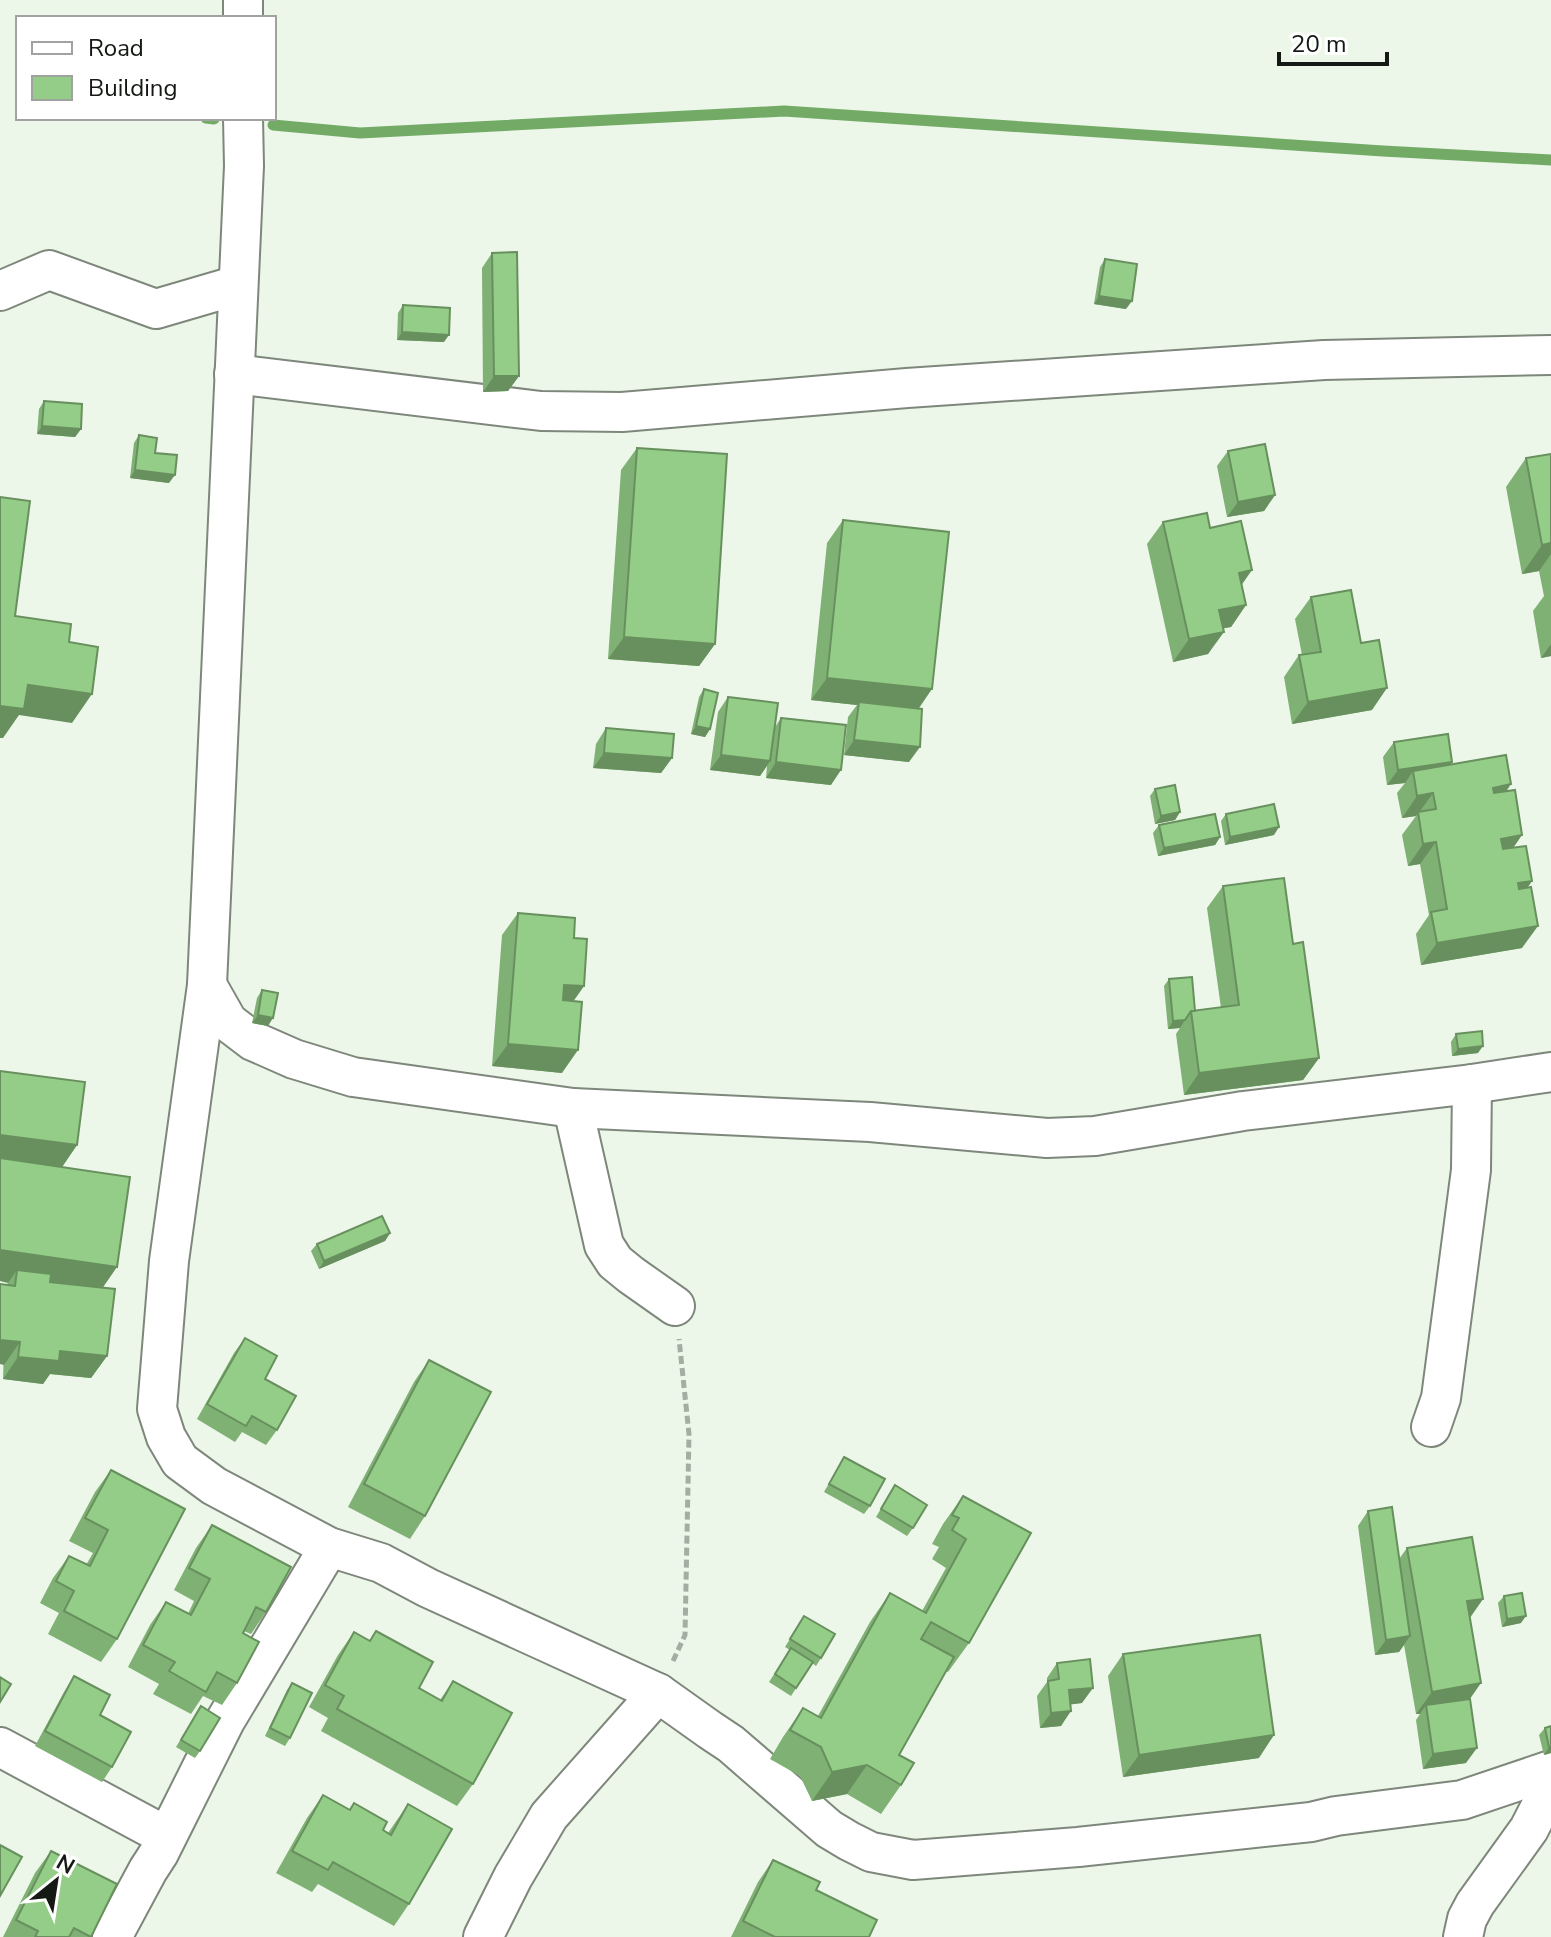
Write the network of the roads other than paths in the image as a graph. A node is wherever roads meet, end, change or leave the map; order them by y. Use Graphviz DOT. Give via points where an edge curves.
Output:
graph roads {
  1 [pos="243,120"];
  2 [pos="238,285"];
  3 [pos="0,291"];
  4 [pos="1551,355"];
  5 [pos="234,374"];
  6 [pos="207,985"];
  7 [pos="1551,1072"];
  8 [pos="1472,1084"];
  9 [pos="573,1108"];
  10 [pos="675,1306"];
  11 [pos="1431,1427"];
  12 [pos="329,1547"];
  13 [pos="658,1693"];
  14 [pos="0,1747"];
  15 [pos="1551,1770"];
  16 [pos="1551,1786"];
  17 [pos="166,1836"];
  18 [pos="112,1937"];
  19 [pos="483,1937"];
  20 [pos="1463,1937"];
  1 -- 2 [label="street"];
  2 -- 3 [label="street" via="156,309 49,270"];
  2 -- 5 [label="street"];
  4 -- 5 [label="street" via="1324,360 622,412 541,411"];
  5 -- 6 [label="street"];
  6 -- 9 [label="street" via="228,1022 253,1041 294,1059 353,1077"];
  6 -- 12 [label="street" via="169,1261 157,1409 180,1461 214,1486"];
  7 -- 8 [label="street"];
  8 -- 9 [label="street" via="1243,1111 1095,1136 1047,1138 870,1122"];
  8 -- 11 [label="street" via="1471,1170 1441,1398"];
  9 -- 10 [label="street" via="604,1245 615,1262"];
  12 -- 13 [label="street" via="381,1563"];
  12 -- 17 [label="street" via="225,1721"];
  13 -- 15 [label="street" via="731,1744 829,1829 871,1852 913,1860 1311,1822 1462,1800"];
  13 -- 19 [label="street" via="549,1816"];
  14 -- 17 [label="street"];
  16 -- 20 [label="street" via="1529,1829 1475,1904"];
  17 -- 18 [label="street"];
}
